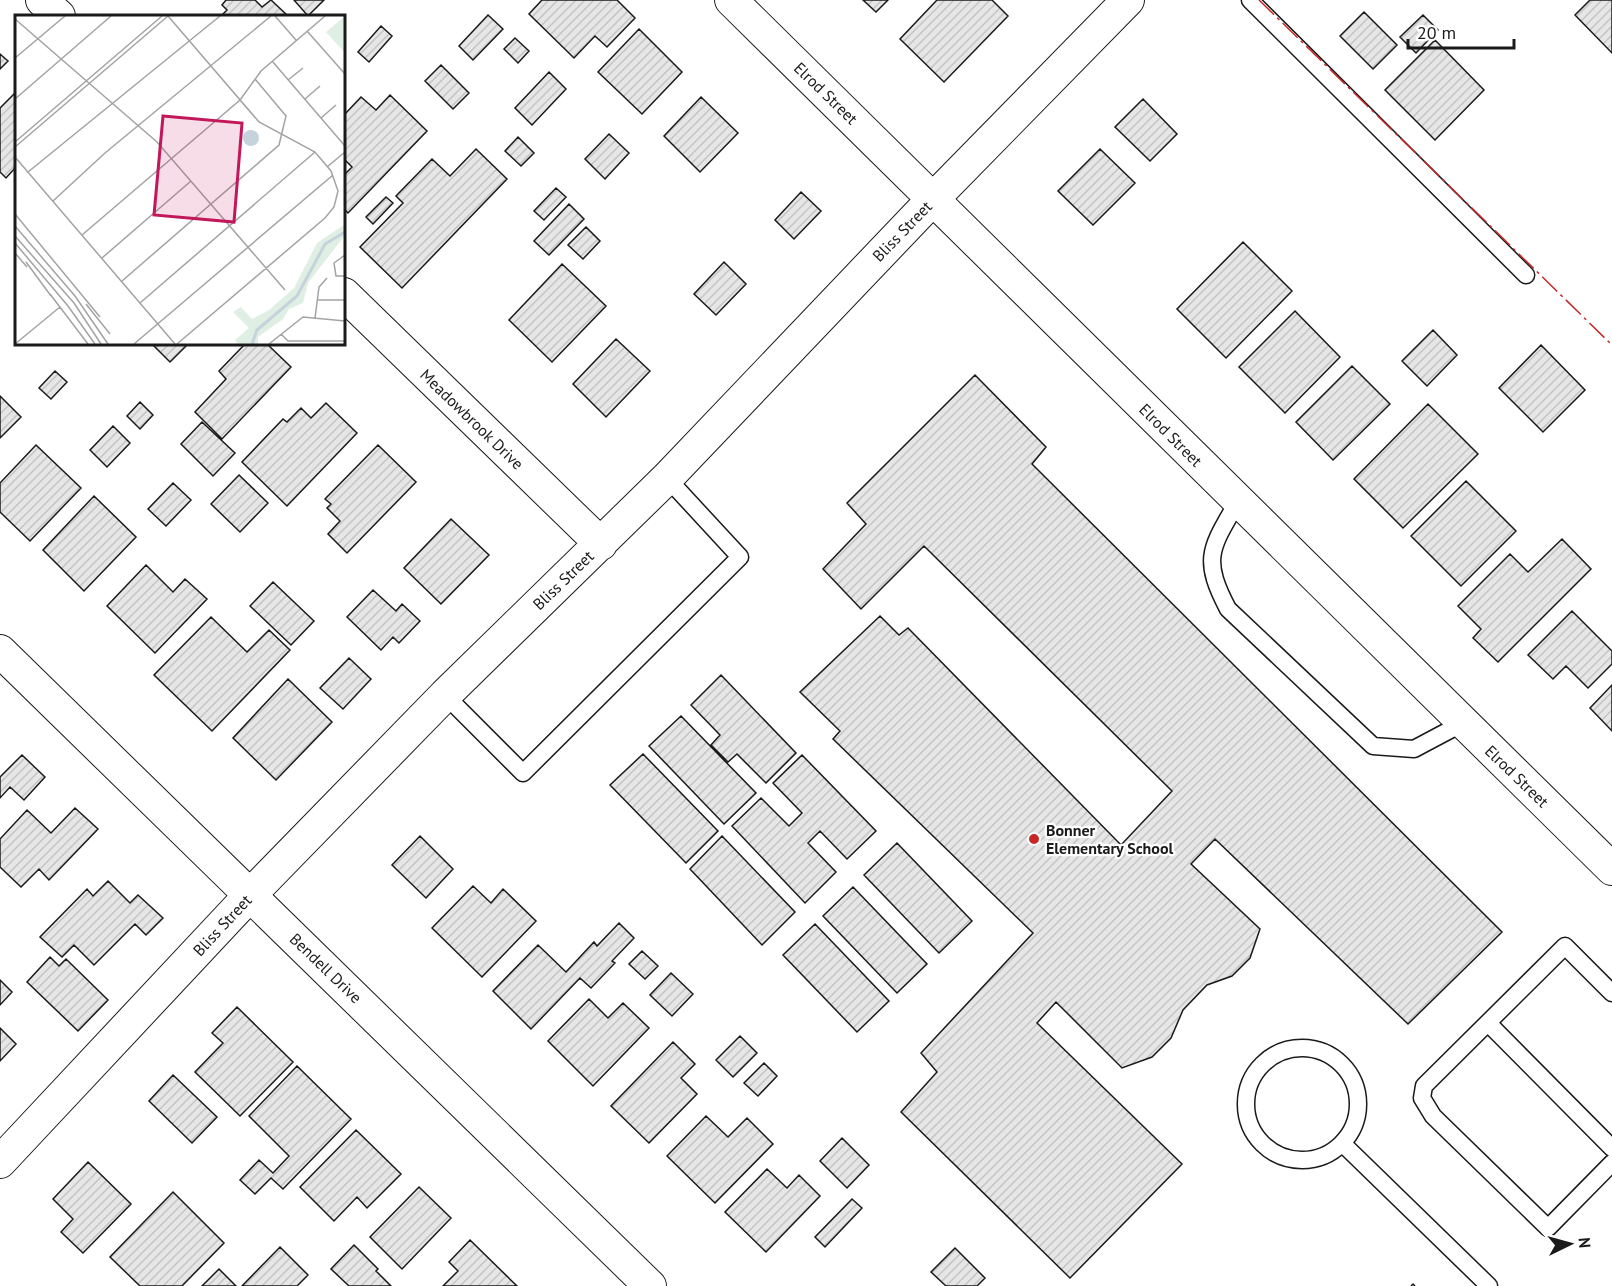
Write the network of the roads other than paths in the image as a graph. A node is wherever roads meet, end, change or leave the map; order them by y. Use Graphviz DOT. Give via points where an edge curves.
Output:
graph roads {
  1 [pos="42,0"];
  2 [pos="731,0"];
  3 [pos="1128,0"];
  4 [pos="1250,0"];
  5 [pos="58,15"];
  6 [pos="934,198"];
  7 [pos="1526,275"];
  8 [pos="345,295"];
  9 [pos="667,478"];
  10 [pos="1238,501"];
  11 [pos="601,544"];
  12 [pos="0,651"];
  13 [pos="445,695"];
  14 [pos="1463,723"];
  15 [pos="1612,868"];
  16 [pos="251,894"];
  17 [pos="1612,993"];
  18 [pos="1488,1023"];
  19 [pos="1342,1143"];
  20 [pos="1612,1148"];
  21 [pos="0,1162"];
  22 [pos="1612,1163"];
  23 [pos="650,1286"];
  24 [pos="1488,1286"];
  1 -- 5 [label="street"];
  2 -- 6 [label="street, Elrod Street"];
  3 -- 6 [label="street, Bliss Street"];
  4 -- 7 [label="lane"];
  6 -- 9 [label="street, Bliss Street"];
  6 -- 10 [label="street, Elrod Street"];
  8 -- 11 [label="street, Meadowbrook Drive"];
  9 -- 11 [label="street, Bliss Street"];
  9 -- 13 [label="lane" via="740,557 523,773"];
  10 -- 14 [label="street, Elrod Street"];
  10 -- 14 [label="lane" via="1213,545 1214,582 1228,609 1373,746 1414,749"];
  11 -- 13 [label="street, Bliss Street"];
  12 -- 16 [label="street, Bendell Drive"];
  13 -- 16 [label="street, Bliss Street"];
  14 -- 15 [label="street, Elrod Street"];
  16 -- 21 [label="street, Bliss Street"];
  16 -- 23 [label="street, Bendell Drive"];
  17 -- 18 [label="lane" via="1565,946"];
  18 -- 20 [label="lane"];
  18 -- 22 [label="lane" via="1424,1086 1422,1098 1433,1116 1548,1228"];
  19 -- 19 [label="lane" via="1354,1125 1358,1103 1353,1082 1341,1063 1322,1051 1301,1047 1280,1052 1261,1064 1249,1083 1246,1105 1250,1126 1263,1145 1281,1157 1303,1161 1324,1156"];
  19 -- 24 [label="lane"];
}
